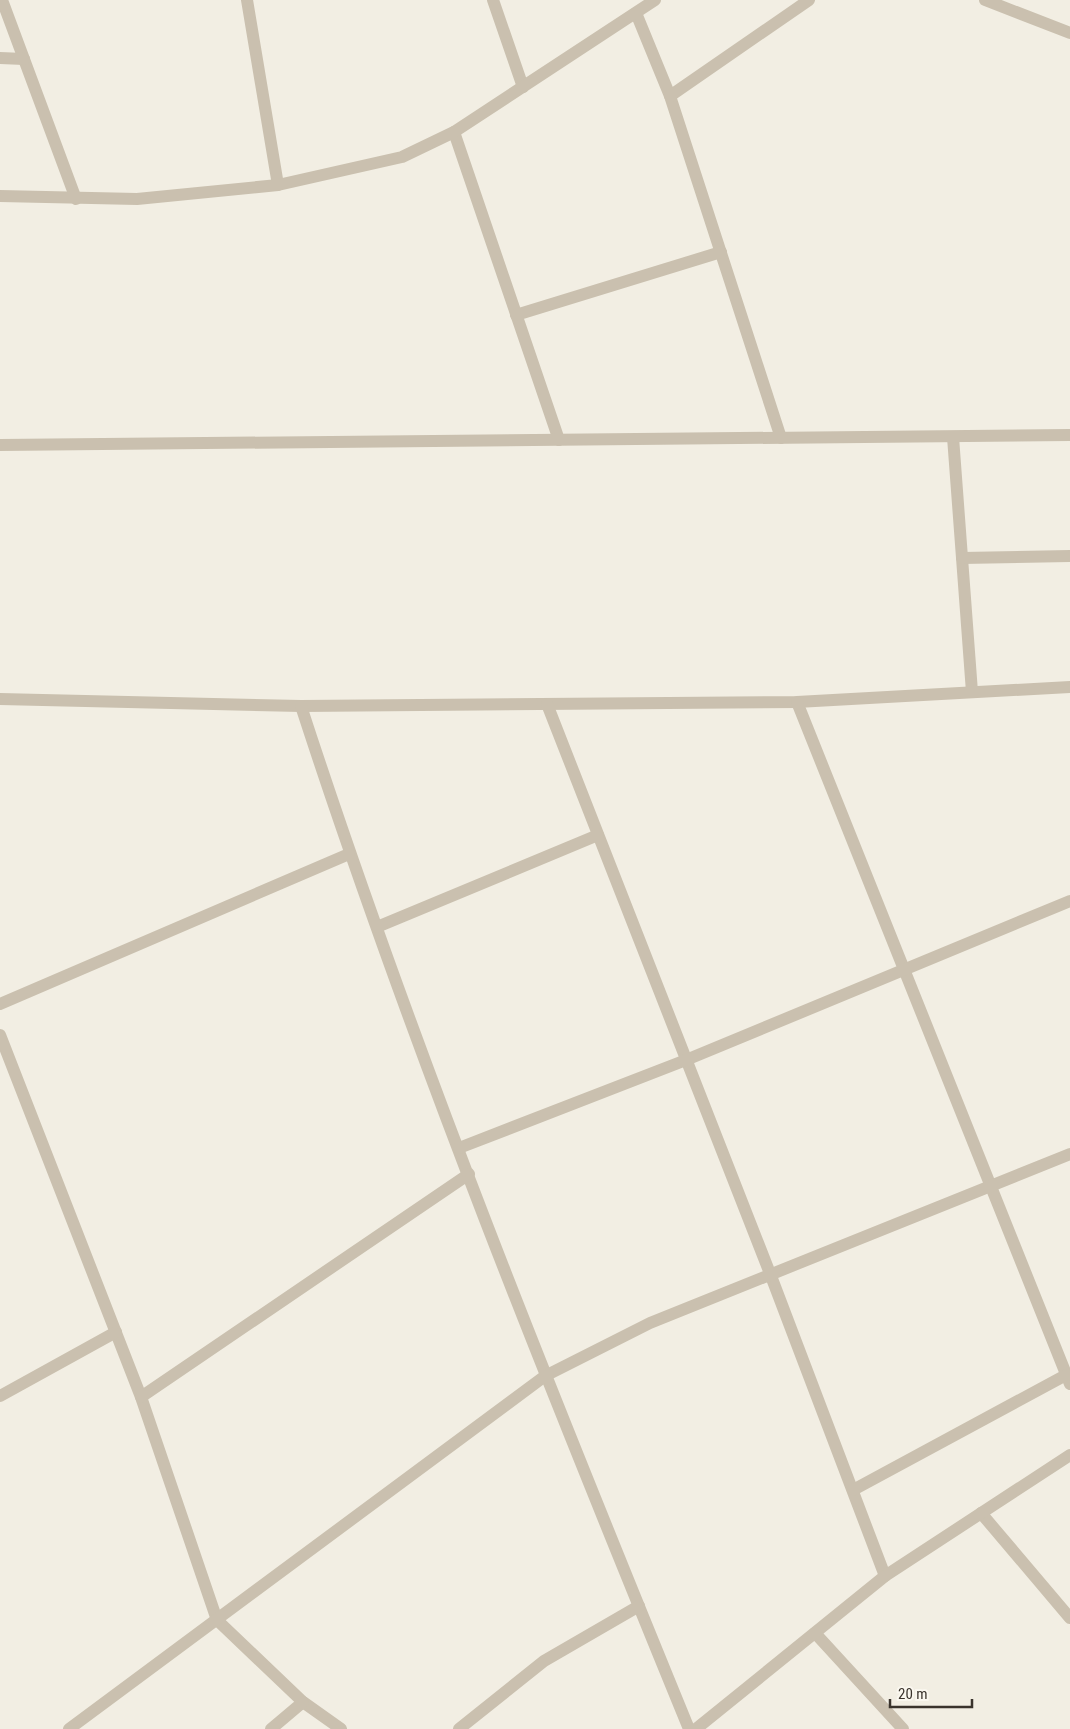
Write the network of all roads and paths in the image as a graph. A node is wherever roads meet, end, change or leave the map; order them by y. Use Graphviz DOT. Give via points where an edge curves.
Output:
graph roads {
  1 [pos="2,0"];
  2 [pos="247,0"];
  3 [pos="492,0"];
  4 [pos="655,0"];
  5 [pos="809,0"];
  6 [pos="986,0"];
  7 [pos="636,13"];
  8 [pos="1070,33"];
  9 [pos="0,58"];
  10 [pos="24,59"];
  11 [pos="523,87"];
  12 [pos="670,96"];
  13 [pos="454,132"];
  14 [pos="278,185"];
  15 [pos="0,196"];
  16 [pos="76,199"];
  17 [pos="721,252"];
  18 [pos="516,315"];
  19 [pos="1070,436"];
  20 [pos="953,437"];
  21 [pos="781,438"];
  22 [pos="559,440"];
  23 [pos="0,445"];
  24 [pos="1070,556"];
  25 [pos="962,558"];
  26 [pos="1070,687"];
  27 [pos="972,692"];
  28 [pos="0,699"];
  29 [pos="797,702"];
  30 [pos="547,704"];
  31 [pos="301,706"];
  32 [pos="598,835"];
  33 [pos="349,854"];
  34 [pos="1070,901"];
  35 [pos="377,927"];
  36 [pos="905,969"];
  37 [pos="0,1004"];
  38 [pos="0,1035"];
  39 [pos="686,1060"];
  40 [pos="459,1148"];
  41 [pos="1070,1154"];
  42 [pos="469,1174"];
  43 [pos="992,1185"];
  44 [pos="771,1276"];
  45 [pos="116,1332"];
  46 [pos="545,1376"];
  47 [pos="1068,1380"];
  48 [pos="0,1396"];
  49 [pos="141,1397"];
  50 [pos="1070,1455"];
  51 [pos="853,1490"];
  52 [pos="981,1513"];
  53 [pos="885,1576"];
  54 [pos="639,1606"];
  55 [pos="1070,1618"];
  56 [pos="217,1620"];
  57 [pos="815,1633"];
  58 [pos="303,1702"];
  59 [pos="69,1729"];
  60 [pos="271,1729"];
  61 [pos="340,1729"];
  62 [pos="459,1729"];
  63 [pos="690,1729"];
  64 [pos="696,1729"];
  65 [pos="903,1729"];
  1 -- 10 [label="street"];
  2 -- 14 [label="street"];
  3 -- 11 [label="street"];
  4 -- 7 [label="street"];
  5 -- 12 [label="street"];
  6 -- 8 [label="street"];
  7 -- 11 [label="street"];
  7 -- 12 [label="street"];
  9 -- 10 [label="street"];
  10 -- 16 [label="street"];
  11 -- 13 [label="street"];
  12 -- 17 [label="street"];
  13 -- 14 [label="street" via="402,158"];
  13 -- 18 [label="street"];
  14 -- 16 [label="street" via="137,199"];
  15 -- 16 [label="street"];
  17 -- 18 [label="street"];
  17 -- 21 [label="street"];
  18 -- 22 [label="street"];
  19 -- 20 [label="street"];
  20 -- 21 [label="street"];
  20 -- 25 [label="street"];
  21 -- 22 [label="street"];
  22 -- 23 [label="street"];
  24 -- 25 [label="street"];
  25 -- 27 [label="street"];
  26 -- 27 [label="street"];
  27 -- 29 [label="street"];
  28 -- 31 [label="street"];
  29 -- 30 [label="street"];
  29 -- 36 [label="street"];
  30 -- 31 [label="street"];
  30 -- 32 [label="street"];
  31 -- 33 [label="street"];
  32 -- 35 [label="street"];
  32 -- 39 [label="street"];
  33 -- 35 [label="street"];
  33 -- 37 [label="street"];
  34 -- 36 [label="street"];
  35 -- 40 [label="street"];
  36 -- 39 [label="street"];
  36 -- 43 [label="street"];
  38 -- 45 [label="street"];
  39 -- 40 [label="street"];
  39 -- 44 [label="street"];
  40 -- 42 [label="street"];
  41 -- 43 [label="street"];
  42 -- 46 [label="street"];
  42 -- 49 [label="street"];
  43 -- 44 [label="street"];
  43 -- 47 [label="street"];
  44 -- 46 [label="street" via="650,1323"];
  44 -- 51 [label="street"];
  45 -- 48 [label="street"];
  45 -- 49 [label="street"];
  46 -- 54 [label="street"];
  46 -- 56 [label="street"];
  47 -- 51 [label="street"];
  49 -- 56 [label="street"];
  50 -- 52 [label="street"];
  51 -- 53 [label="street"];
  52 -- 53 [label="street"];
  52 -- 55 [label="street"];
  53 -- 57 [label="street"];
  54 -- 62 [label="street" via="544,1661"];
  54 -- 63 [label="street"];
  56 -- 58 [label="street"];
  56 -- 59 [label="street"];
  57 -- 64 [label="street"];
  57 -- 65 [label="street"];
  58 -- 60 [label="street"];
  58 -- 61 [label="street"];
}
